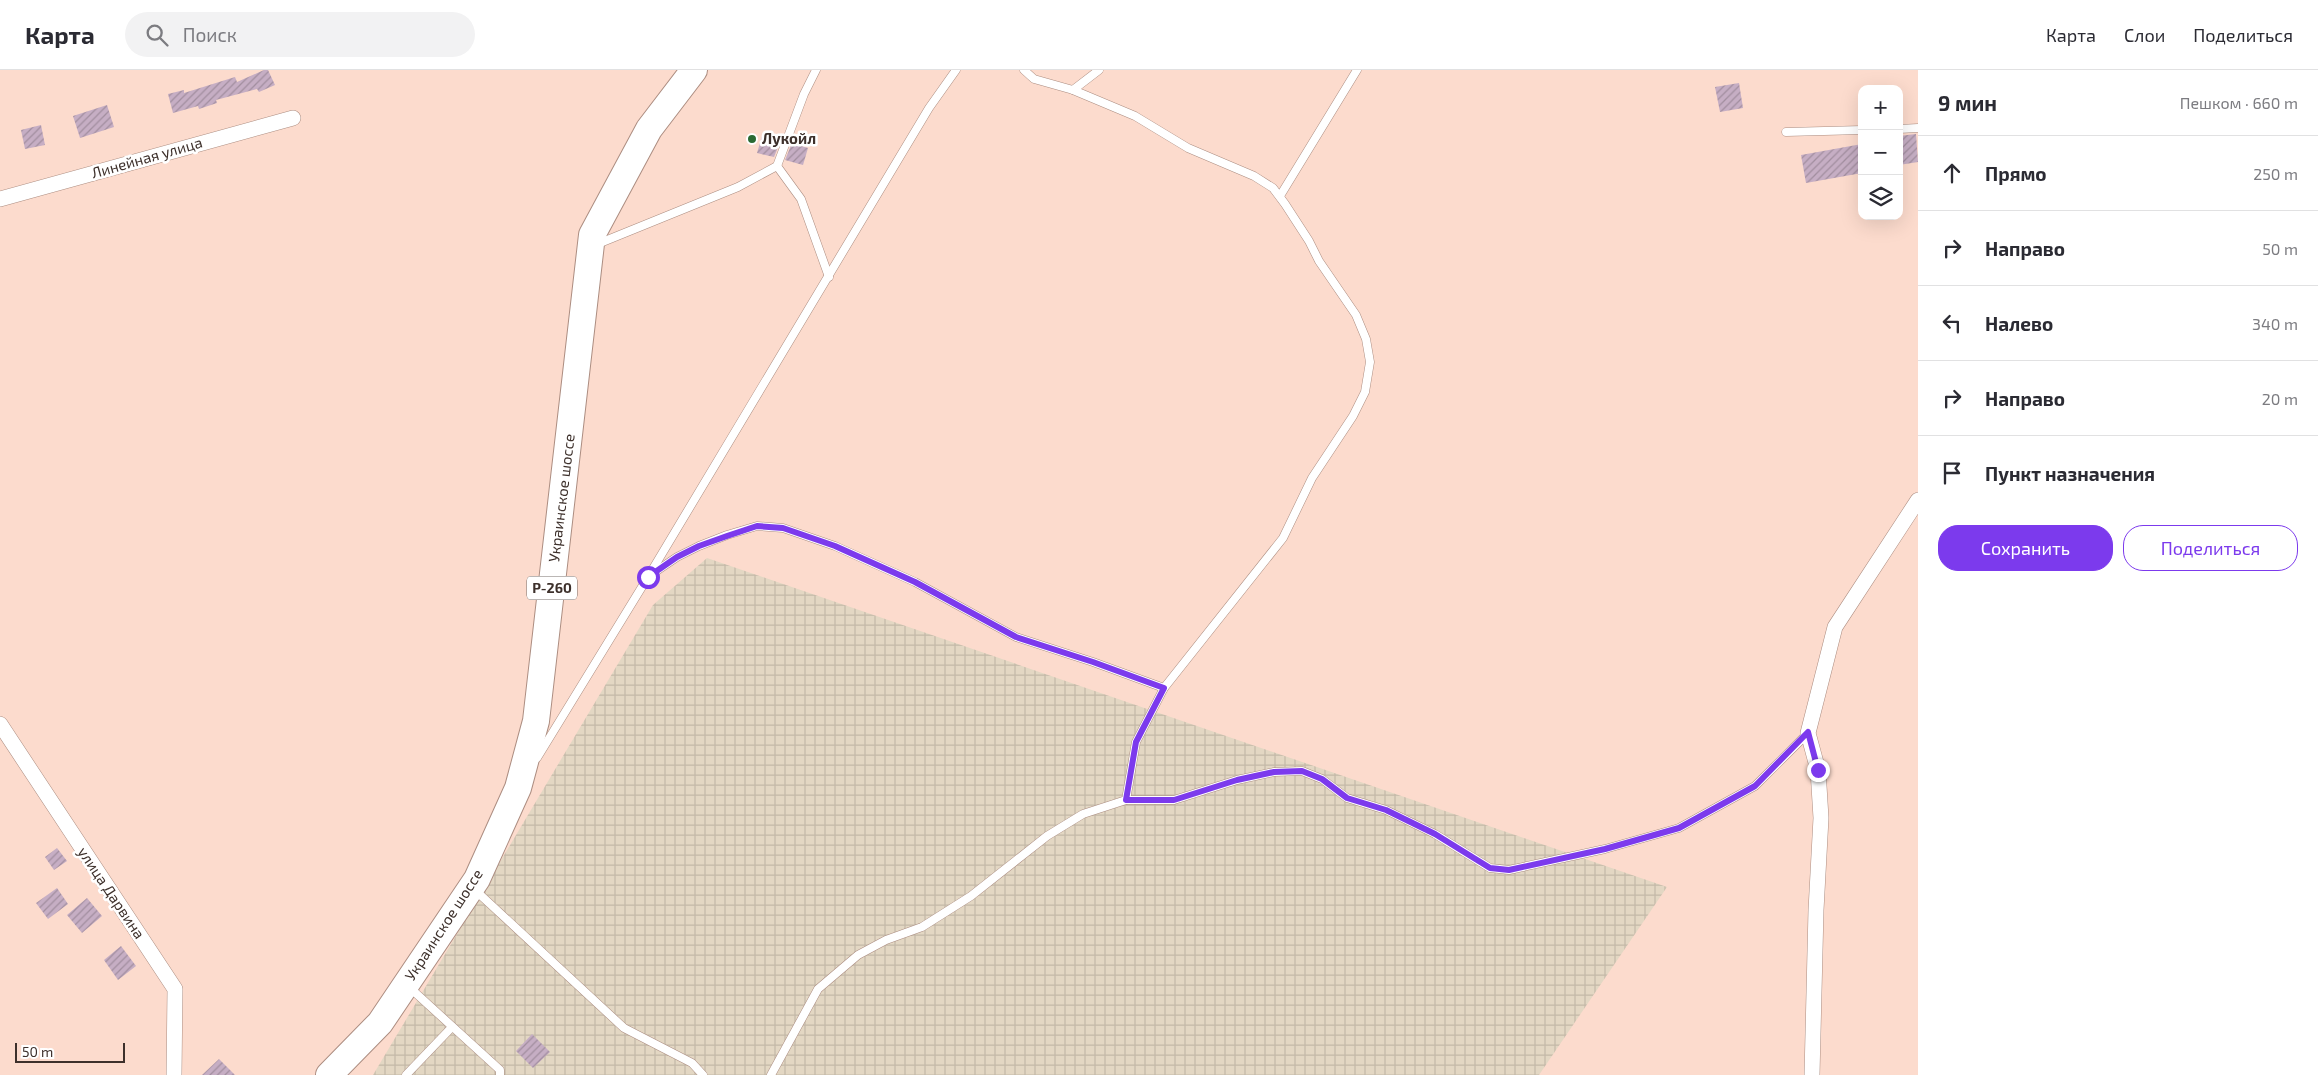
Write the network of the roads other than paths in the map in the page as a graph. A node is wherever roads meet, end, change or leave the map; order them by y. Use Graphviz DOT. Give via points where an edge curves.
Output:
graph roads {
  1 [pos="694,70"];
  2 [pos="816,70"];
  3 [pos="956,70"];
  4 [pos="1024,70"];
  5 [pos="1098,70"];
  6 [pos="1357,70"];
  7 [pos="1073,90"];
  8 [pos="293,118"];
  9 [pos="1918,128"];
  10 [pos="1903,129"];
  11 [pos="1858,130"];
  12 [pos="1786,132"];
  13 [pos="777,166"];
  14 [pos="1280,196"];
  15 [pos="0,199"];
  16 [pos="591,247"];
  17 [pos="829,277"];
  18 [pos="1918,500"];
  19 [pos="648,577"];
  20 [pos="1164,688"];
  21 [pos="0,724"];
  22 [pos="1808,732"];
  23 [pos="518,788"];
  24 [pos="1126,800"];
  25 [pos="471,887"];
  26 [pos="406,984"];
  27 [pos="452,1027"];
  28 [pos="174,1075"];
  29 [pos="329,1075"];
  30 [pos="406,1075"];
  31 [pos="500,1075"];
  32 [pos="703,1075"];
  33 [pos="771,1075"];
  34 [pos="1812,1075"];
  1 -- 16 [label="highway, Украинское шоссе / Р-260" via="649,129 592,235"];
  2 -- 13 [label="lane"];
  3 -- 17 [label="lane" via="929,108"];
  4 -- 7 [label="lane" via="1034,79"];
  5 -- 7 [label="lane"];
  6 -- 14 [label="lane"];
  7 -- 14 [label="lane" via="1135,116 1188,148 1254,176"];
  8 -- 15 [label="street, Линейная улица"];
  9 -- 10 [label="lane"];
  11 -- 12 [label="lane"];
  13 -- 16 [label="lane" via="738,187"];
  13 -- 17 [label="lane" via="801,199"];
  14 -- 20 [label="lane" via="1318,261 1356,316 1366,339 1370,362 1365,392 1354,416 1312,478 1283,538"];
  16 -- 23 [label="highway, Украинское шоссе / Р-260" via="536,721"];
  17 -- 19 [label="lane"];
  18 -- 22 [label="street" via="1835,627"];
  19 -- 20 [label="lane" via="699,546 757,526 783,528 835,546 915,582 1016,637"];
  19 -- 23 [label="lane"];
  20 -- 24 [label="lane" via="1136,742"];
  21 -- 28 [label="street, улица Дарвина" via="175,989"];
  22 -- 24 [label="lane" via="1755,786 1679,828 1605,849 1509,870 1490,868 1435,834 1386,810 1347,798 1322,779 1302,771 1274,772 1237,780 1174,800"];
  22 -- 34 [label="street" via="1818,770 1821,818"];
  23 -- 25 [label="highway, Украинское шоссе / Р-260"];
  24 -- 33 [label="lane" via="1083,814 1047,836 971,896 922,927 886,940 858,955 818,990"];
  25 -- 26 [label="highway, Украинское шоссе / Р-260"];
  25 -- 32 [label="lane" via="624,1028 692,1063"];
  26 -- 27 [label="lane"];
  26 -- 29 [label="highway, Украинское шоссе / Р-260" via="380,1023"];
  27 -- 30 [label="lane"];
  27 -- 31 [label="lane" via="500,1070"];
}
